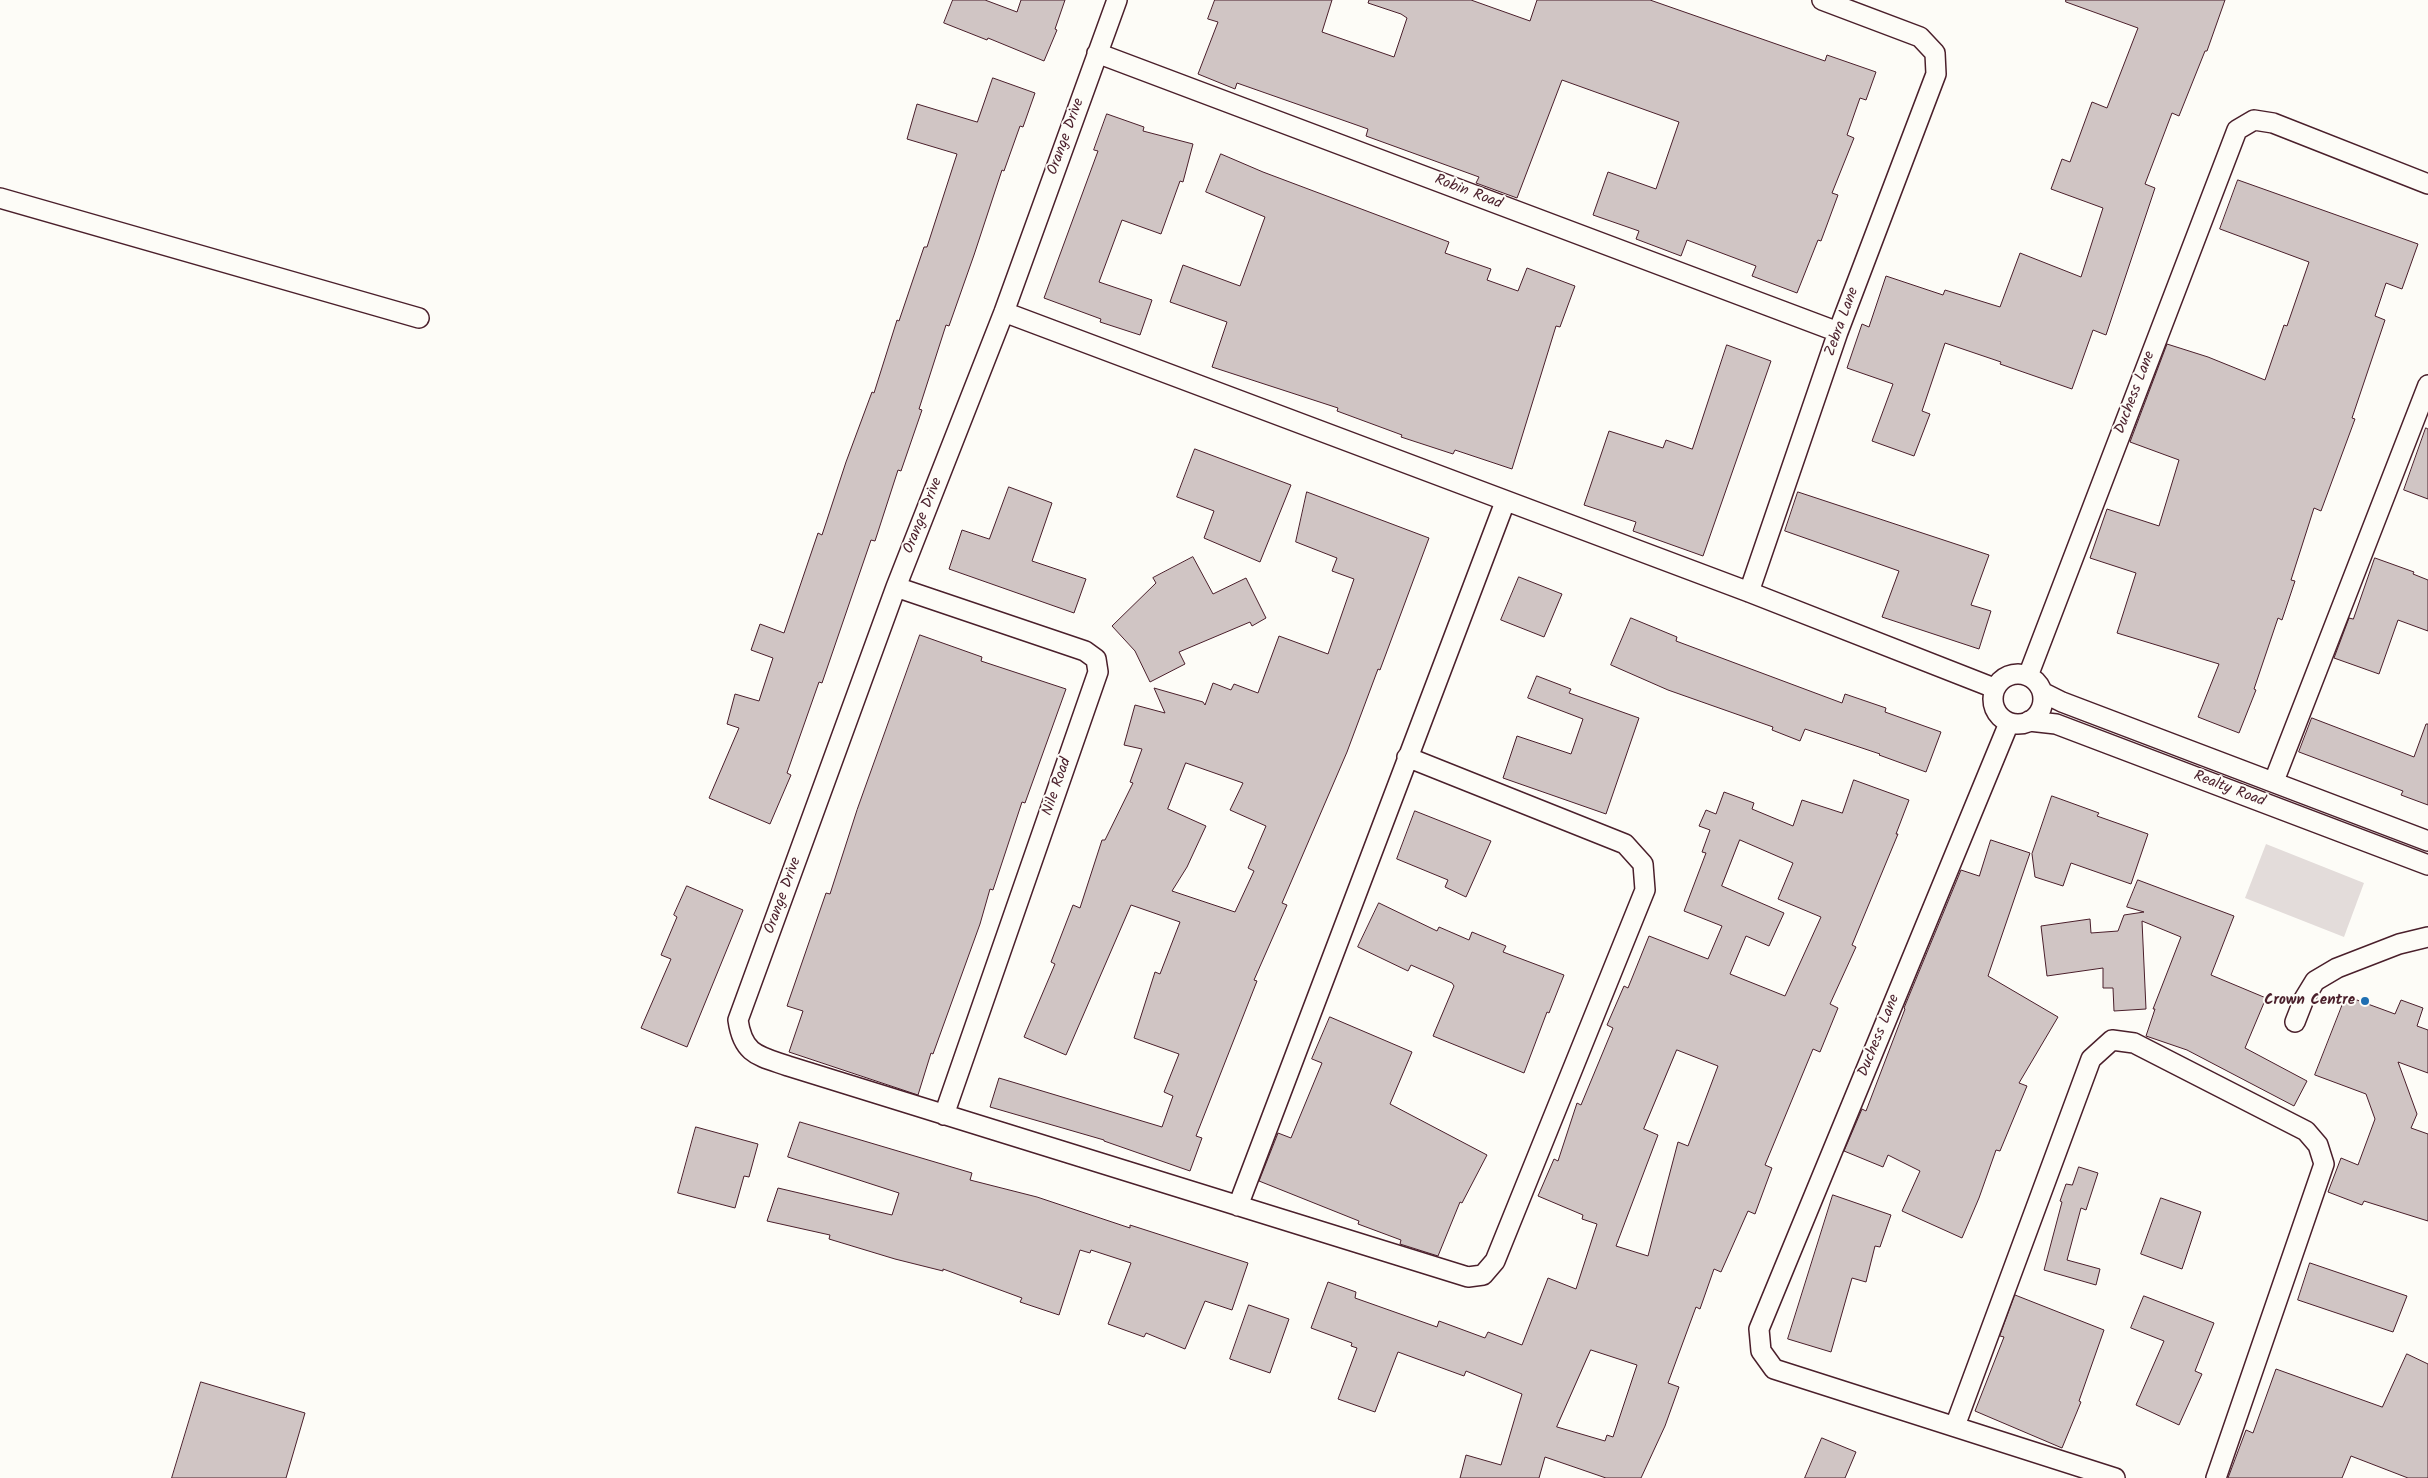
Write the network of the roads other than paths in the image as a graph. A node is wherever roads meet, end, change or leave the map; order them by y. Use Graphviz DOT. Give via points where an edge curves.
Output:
graph roads {
  1 [pos="1117,0"];
  2 [pos="1822,0"];
  3 [pos="1097,53"];
  4 [pos="2428,184"];
  5 [pos="0,198"];
  6 [pos="1004,312"];
  7 [pos="419,318"];
  8 [pos="1838,332"];
  9 [pos="2428,385"];
  10 [pos="1505,502"];
  11 [pos="896,587"];
  12 [pos="1749,592"];
  13 [pos="2028,676"];
  14 [pos="1994,688"];
  15 [pos="2042,692"];
  16 [pos="2029,721"];
  17 [pos="2009,723"];
  18 [pos="1407,757"];
  19 [pos="2274,781"];
  20 [pos="2428,841"];
  21 [pos="2428,865"];
  22 [pos="2428,937"];
  23 [pos="2295,1022"];
  24 [pos="944,1115"];
  25 [pos="1238,1206"];
  26 [pos="1955,1426"];
  27 [pos="2115,1478"];
  28 [pos="2216,1478"];
  1 -- 3 [label="street, Orange Drive"];
  2 -- 8 [label="street, Zebra Lane" via="1920,37 1935,53 1936,74"];
  3 -- 6 [label="street, Orange Drive"];
  3 -- 8 [label="street, Robin Road"];
  4 -- 13 [label="street, Duchess Lane" via="2273,123 2254,120 2237,130"];
  5 -- 7 [label="street"];
  6 -- 10 [label="street"];
  6 -- 11 [label="street, Orange Drive"];
  8 -- 12 [label="street, Zebra Lane"];
  9 -- 19 [label="street"];
  10 -- 12 [label="street"];
  10 -- 18 [label="street"];
  11 -- 24 [label="street, Nile Road" via="1085,651 1096,659 1098,672"];
  11 -- 24 [label="street, Orange Drive" via="738,1020 746,1046 754,1054"];
  12 -- 14 [label="street"];
  13 -- 14 [label="street" via="2015,673 2003,678"];
  13 -- 15 [label="street" via="2037,682"];
  14 -- 17 [label="street" via="1992,702 1998,715"];
  15 -- 16 [label="street" via="2041,709"];
  15 -- 19 [label="street, Realty Road"];
  16 -- 17 [label="street"];
  16 -- 21 [label="street, Realty Road" via="2056,724"];
  17 -- 26 [label="street, Duchess Lane" via="1759,1329 1761,1351 1774,1369"];
  18 -- 25 [label="street"];
  18 -- 25 [label="street" via="1625,844 1643,864 1644,890 1495,1261 1483,1274 1468,1278"];
  19 -- 20 [label="street, Realty Road"];
  22 -- 23 [label="street" via="2399,944 2337,968 2315,981"];
  24 -- 25 [label="street"];
  26 -- 27 [label="street"];
  26 -- 28 [label="street" via="2090,1059 2112,1040 2134,1043 2306,1131 2318,1145 2324,1164"];
}
